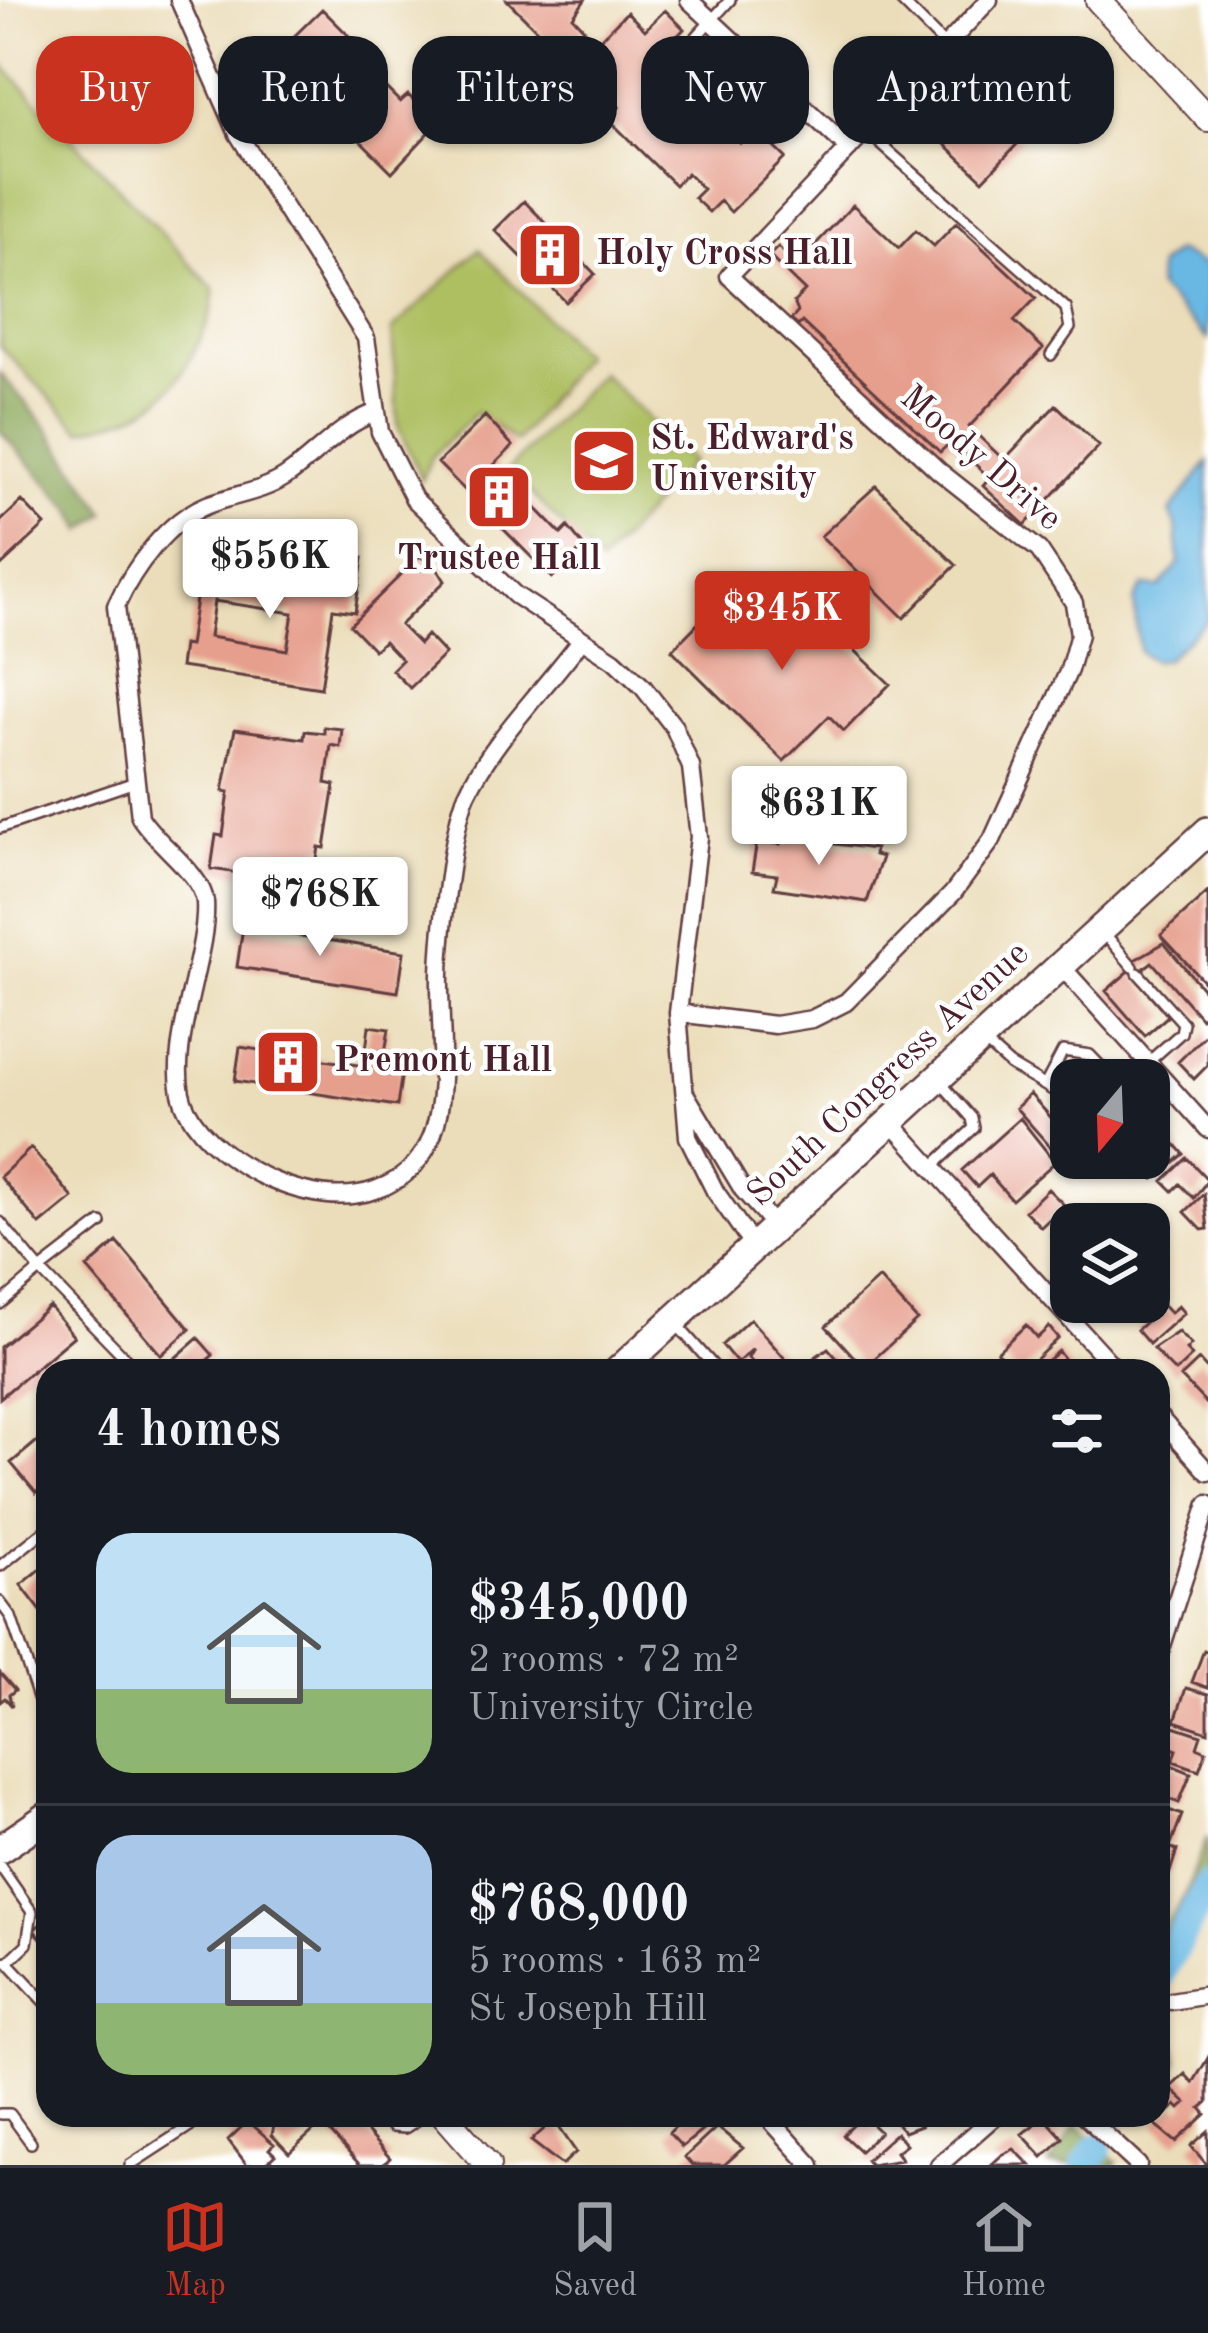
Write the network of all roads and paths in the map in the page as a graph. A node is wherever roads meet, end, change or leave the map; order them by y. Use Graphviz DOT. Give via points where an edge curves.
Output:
graph roads {
  1 [pos="178,0"];
  2 [pos="689,0"];
  3 [pos="730,0"];
  4 [pos="900,0"];
  5 [pos="989,0"];
  6 [pos="1098,0"];
  7 [pos="709,19"];
  8 [pos="701,36"];
  9 [pos="727,36"];
  10 [pos="936,36"];
  11 [pos="955,36"];
  12 [pos="809,112"];
  13 [pos="1208,119"];
  14 [pos="854,144"];
  15 [pos="881,144"];
  16 [pos="849,149"];
  17 [pos="1051,355"];
  18 [pos="375,413"];
  19 [pos="581,640"];
  20 [pos="135,782"];
  21 [pos="0,828"];
  22 [pos="1208,831"];
  23 [pos="1101,930"];
  24 [pos="1061,966"];
  25 [pos="678,1013"];
  26 [pos="981,1040"];
  27 [pos="1059,1059"];
  28 [pos="1094,1059"];
  29 [pos="1145,1059"];
  30 [pos="1154,1059"];
  31 [pos="1050,1075"];
  32 [pos="938,1079"];
  33 [pos="1045,1084"];
  34 [pos="1050,1087"];
  35 [pos="1170,1087"];
  36 [pos="683,1089"];
  37 [pos="891,1122"];
  38 [pos="1208,1130"];
  39 [pos="932,1167"];
  40 [pos="0,1222"];
  41 [pos="100,1222"];
  42 [pos="776,1227"];
  43 [pos="755,1247"];
  44 [pos="40,1270"];
  45 [pos="0,1304"];
  46 [pos="674,1321"];
  47 [pos="126,1359"];
  48 [pos="640,1359"];
  49 [pos="707,1359"];
  50 [pos="1106,1359"];
  51 [pos="1170,1429"];
  52 [pos="1208,1472"];
  53 [pos="1208,1504"];
  54 [pos="36,1538"];
  55 [pos="0,1566"];
  56 [pos="0,1601"];
  57 [pos="1170,1621"];
  58 [pos="36,1691"];
  59 [pos="36,1824"];
  60 [pos="0,1849"];
  61 [pos="0,1866"];
  62 [pos="4,1962"];
  63 [pos="36,1993"];
  64 [pos="1208,1995"];
  65 [pos="1171,2002"];
  66 [pos="0,2114"];
  67 [pos="188,2127"];
  68 [pos="455,2127"];
  69 [pos="777,2127"];
  70 [pos="982,2127"];
  71 [pos="1097,2127"];
  72 [pos="31,2143"];
  73 [pos="130,2165"];
  74 [pos="488,2165"];
  75 [pos="811,2165"];
  76 [pos="939,2165"];
  77 [pos="1138,2165"];
  1 -- 18 [label="street" via="238,134 366,338"];
  2 -- 7 [label="street"];
  3 -- 7 [label="lane"];
  4 -- 10 [label="lane"];
  5 -- 11 [label="street"];
  6 -- 13 [label="street"];
  7 -- 8 [label="lane"];
  7 -- 9 [label="street"];
  12 -- 16 [label="street"];
  14 -- 16 [label="street"];
  15 -- 17 [label="lane" via="1066,308 1070,328"];
  16 -- 25 [label="street, Moody Drive" via="728,276 939,471 1039,550 1074,603 1078,634 1070,670 992,840 953,893 846,1002 775,1025"];
  18 -- 19 [label="street" via="414,499 515,595"];
  18 -- 20 [label="street" via="281,480 176,524 127,582 115,628"];
  19 -- 20 [label="street" via="467,795 440,974 435,1133 414,1170 354,1198 296,1191 242,1166 185,1107 181,1071 205,900 193,874 140,817"];
  19 -- 25 [label="street" via="644,687 691,766 699,837"];
  20 -- 21 [label="lane"];
  22 -- 23 [label="main road, South Congress Avenue"];
  23 -- 24 [label="main road, South Congress Avenue"];
  23 -- 30 [label="lane" via="1183,1023"];
  24 -- 26 [label="main road, South Congress Avenue"];
  24 -- 29 [label="street"];
  25 -- 36 [label="street"];
  26 -- 32 [label="main road, South Congress Avenue"];
  26 -- 33 [label="lane"];
  27 -- 28 [label="lane" via="1064,1051"];
  31 -- 33 [label="lane"];
  32 -- 37 [label="main road, South Congress Avenue"];
  32 -- 39 [label="lane" via="974,1123"];
  33 -- 34 [label="lane"];
  35 -- 38 [label="street"];
  36 -- 42 [label="street" via="743,1190"];
  36 -- 43 [label="street" via="688,1137"];
  37 -- 39 [label="street"];
  37 -- 42 [label="main road, South Congress Avenue"];
  39 -- 50 [label="street"];
  40 -- 44 [label="lane"];
  41 -- 44 [label="lane"];
  42 -- 43 [label="main road, South Congress Avenue"];
  43 -- 46 [label="main road, South Congress Avenue"];
  44 -- 45 [label="lane"];
  44 -- 47 [label="lane"];
  46 -- 48 [label="main road, South Congress Avenue"];
  46 -- 49 [label="lane"];
  51 -- 52 [label="street"];
  53 -- 57 [label="street"];
  54 -- 55 [label="lane"];
  56 -- 58 [label="lane"];
  59 -- 60 [label="main road"];
  61 -- 62 [label="lane" via="32,1912 27,1944"];
  62 -- 63 [label="lane"];
  64 -- 65 [label="street"];
  66 -- 72 [label="lane" via="10,2114"];
  67 -- 73 [label="lane"];
  68 -- 74 [label="street"];
  69 -- 75 [label="street"];
  70 -- 76 [label="street"];
  71 -- 77 [label="street"];
}
